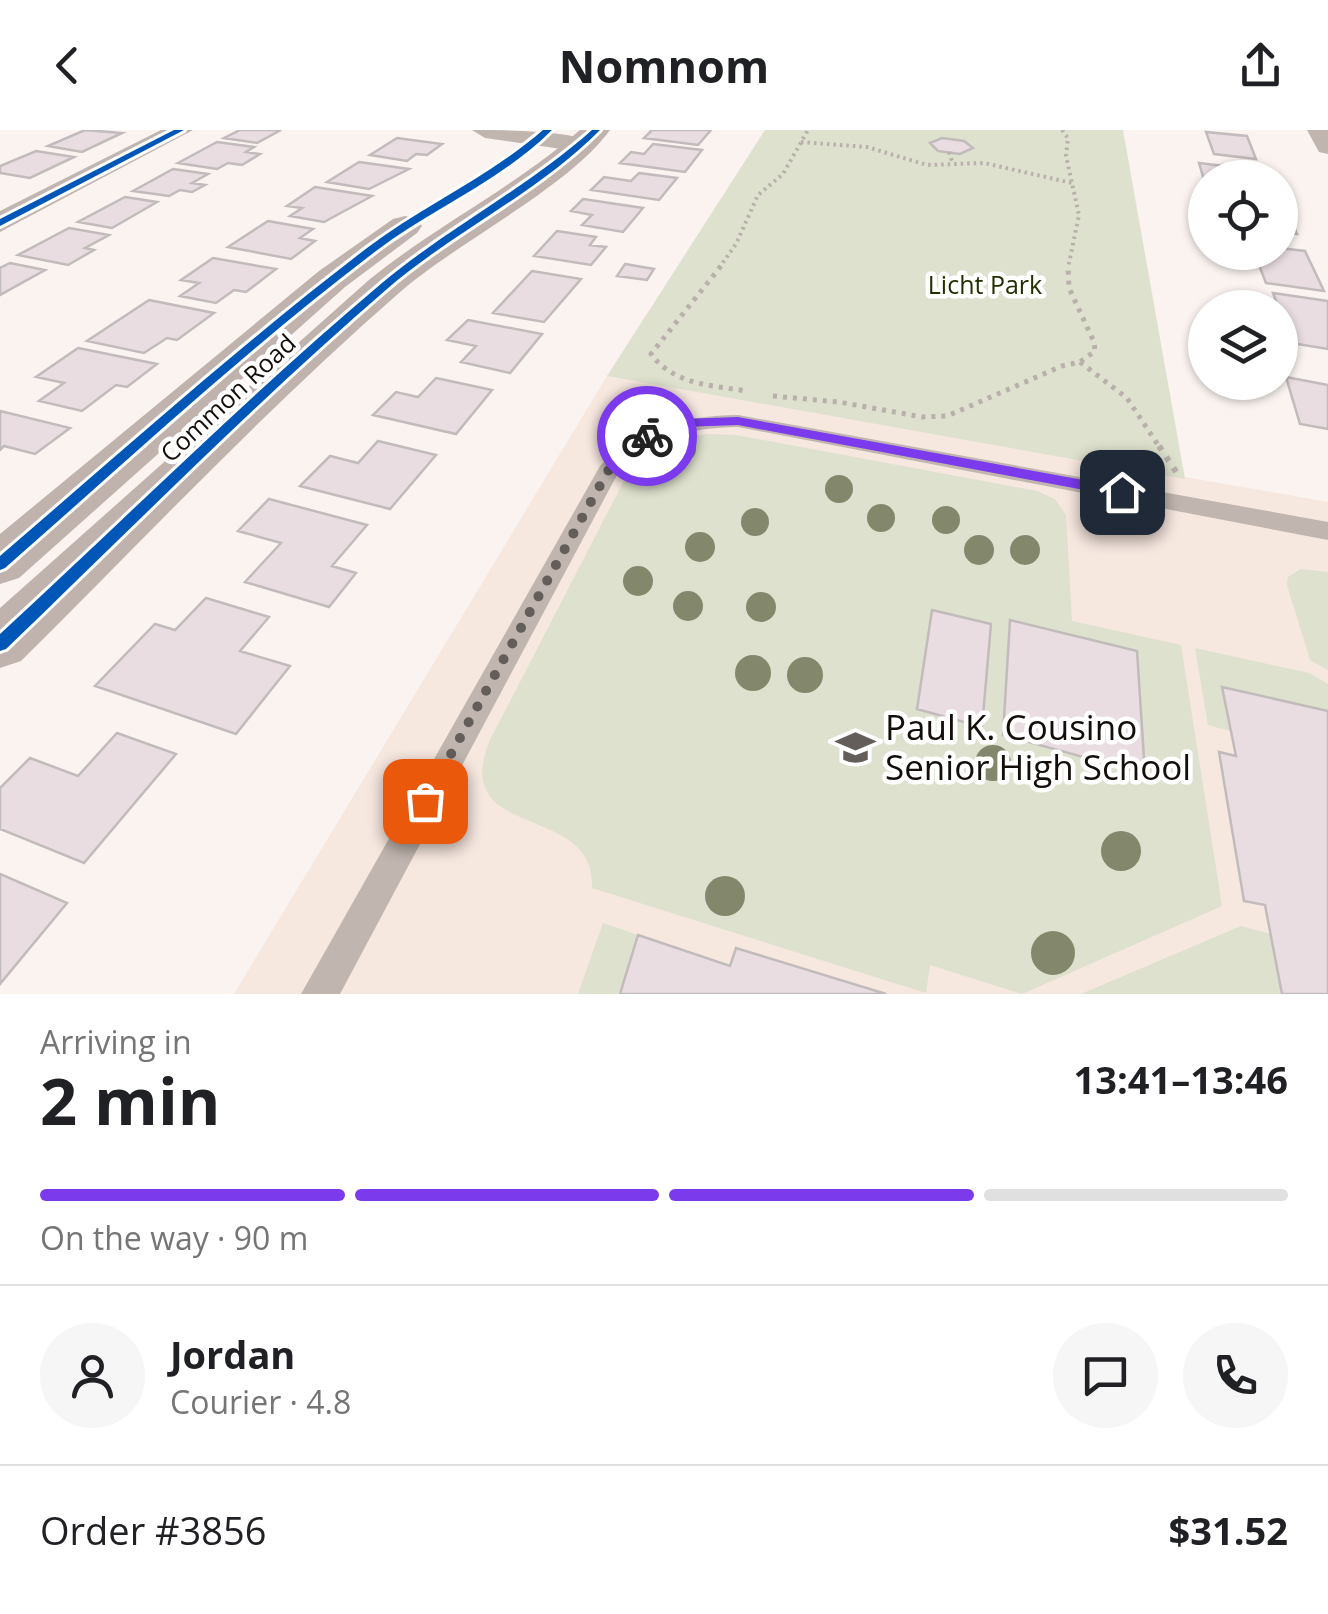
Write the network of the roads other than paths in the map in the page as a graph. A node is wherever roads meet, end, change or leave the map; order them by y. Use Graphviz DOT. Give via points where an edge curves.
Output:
graph roads {
  1 [pos="180,130"];
  2 [pos="485,130"];
  3 [pos="1320,130"];
  4 [pos="566,135"];
  5 [pos="1328,146"];
  6 [pos="0,223"];
  7 [pos="1328,531"];
  8 [pos="0,564"];
  9 [pos="0,644"];
  10 [pos="320,994"];
  1 -- 6 [label="street"];
  2 -- 4 [label="street"];
  3 -- 5 [label="street"];
  4 -- 8 [label="street, Common Road" via="515,158 378,244"];
  4 -- 9 [label="street, Common Road" via="531,182 384,286"];
  7 -- 10 [label="lane" via="738,421 682,423 652,432 608,471"];
}
